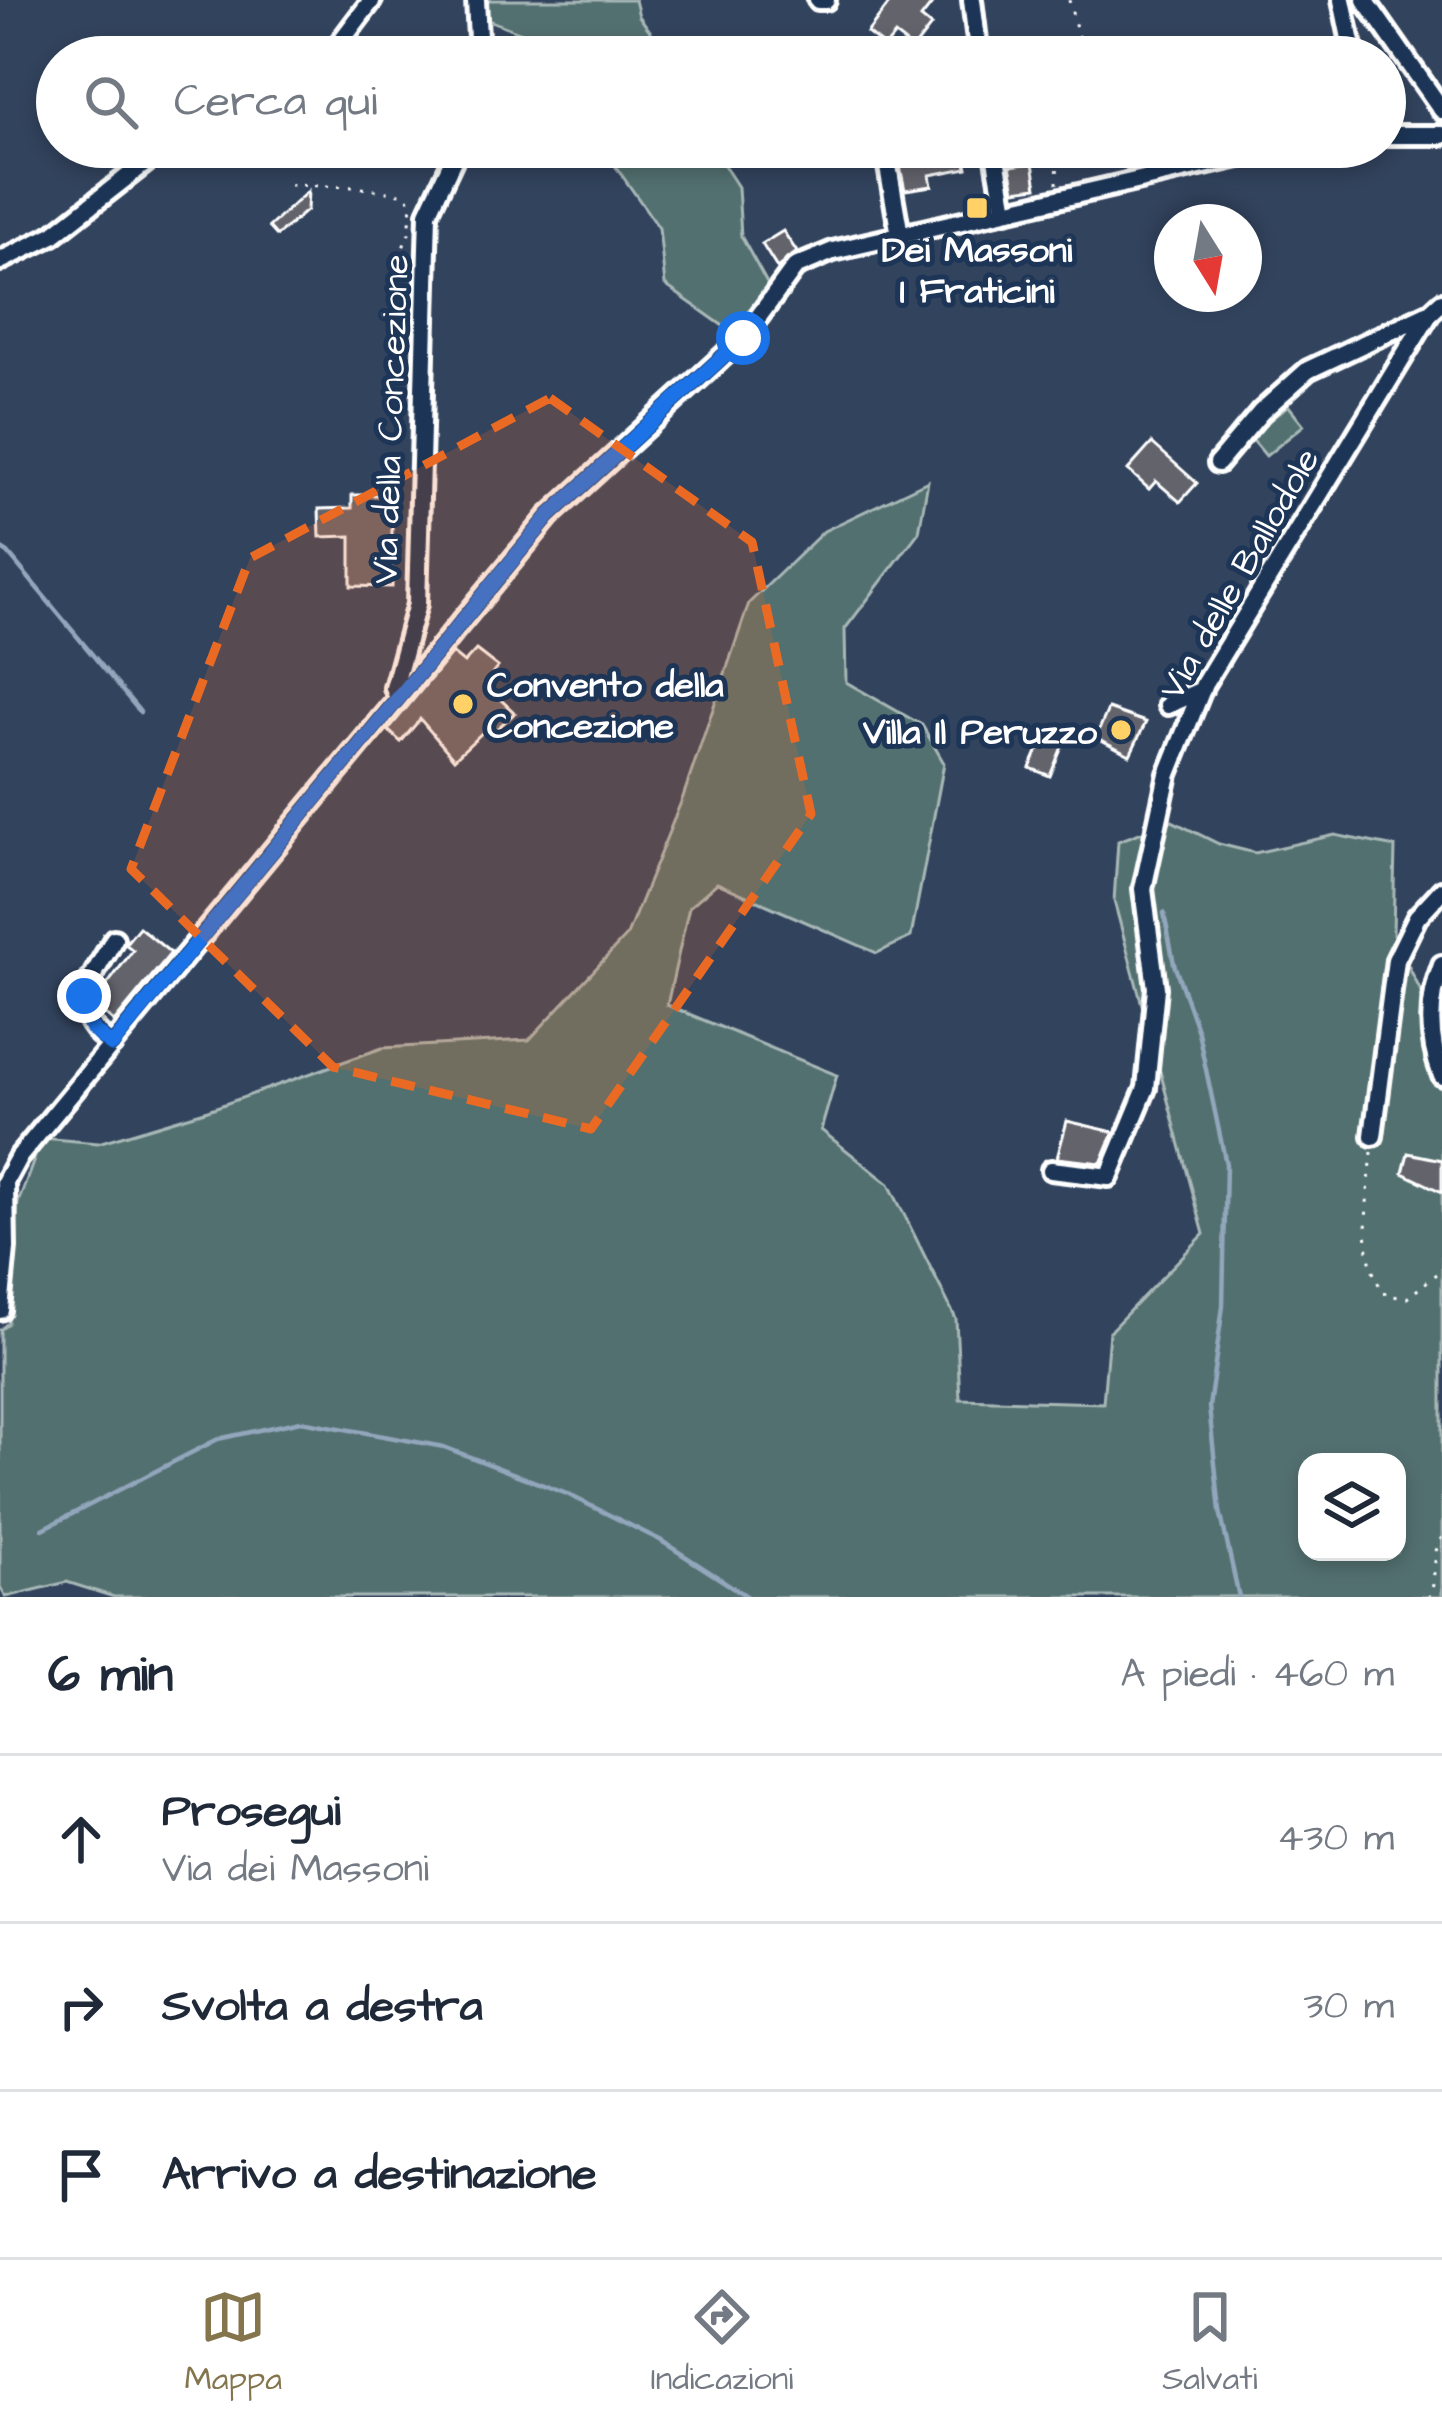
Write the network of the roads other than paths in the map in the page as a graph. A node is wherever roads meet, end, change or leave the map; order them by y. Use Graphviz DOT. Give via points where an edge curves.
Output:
graph roads {
  1 [pos="372,0"];
  2 [pos="476,0"];
  3 [pos="972,0"];
  4 [pos="1342,0"];
  5 [pos="1365,0"];
  6 [pos="345,36"];
  7 [pos="478,36"];
  8 [pos="976,36"];
  9 [pos="1350,36"];
  10 [pos="1390,36"];
  11 [pos="1406,59"];
  12 [pos="1442,110"];
  13 [pos="1406,135"];
  14 [pos="1442,135"];
  15 [pos="139,168"];
  16 [pos="448,168"];
  17 [pos="888,168"];
  18 [pos="998,168"];
  19 [pos="1188,168"];
  20 [pos="1005,210"];
  21 [pos="900,235"];
  22 [pos="0,261"];
  23 [pos="1436,307"];
  24 [pos="1217,463"];
  25 [pos="1202,690"];
  26 [pos="398,695"];
  27 [pos="1168,704"];
  28 [pos="1442,890"];
  29 [pos="114,939"];
  30 [pos="1442,964"];
  31 [pos="112,1045"];
  32 [pos="1442,1076"];
  33 [pos="1373,1136"];
  34 [pos="1052,1169"];
  35 [pos="0,1310"];
  1 -- 6 [label="street"];
  2 -- 7 [label="street"];
  3 -- 8 [label="street"];
  4 -- 9 [label="street"];
  5 -- 10 [label="street"];
  11 -- 12 [label="street"];
  13 -- 14 [label="street"];
  15 -- 22 [label="street" via="53,235"];
  16 -- 26 [label="street, Via della Concezione" via="428,213 417,604"];
  17 -- 21 [label="street"];
  18 -- 20 [label="street"];
  19 -- 20 [label="street"];
  20 -- 21 [label="street"];
  21 -- 26 [label="street" via="795,267 743,338 549,516"];
  23 -- 24 [label="street, Via delle Ballodole" via="1308,370"];
  23 -- 25 [label="street, Via delle Ballodole"];
  25 -- 27 [label="street"];
  25 -- 34 [label="street, Via delle Ballodole" via="1168,774 1143,890 1156,988 1147,1088 1109,1178"];
  26 -- 31 [label="street"];
  28 -- 33 [label="street" via="1417,917 1396,960"];
  29 -- 31 [label="street" via="82,1002 90,1028"];
  30 -- 32 [label="street" via="1429,1042"];
  31 -- 35 [label="street" via="5,1182"];
}
